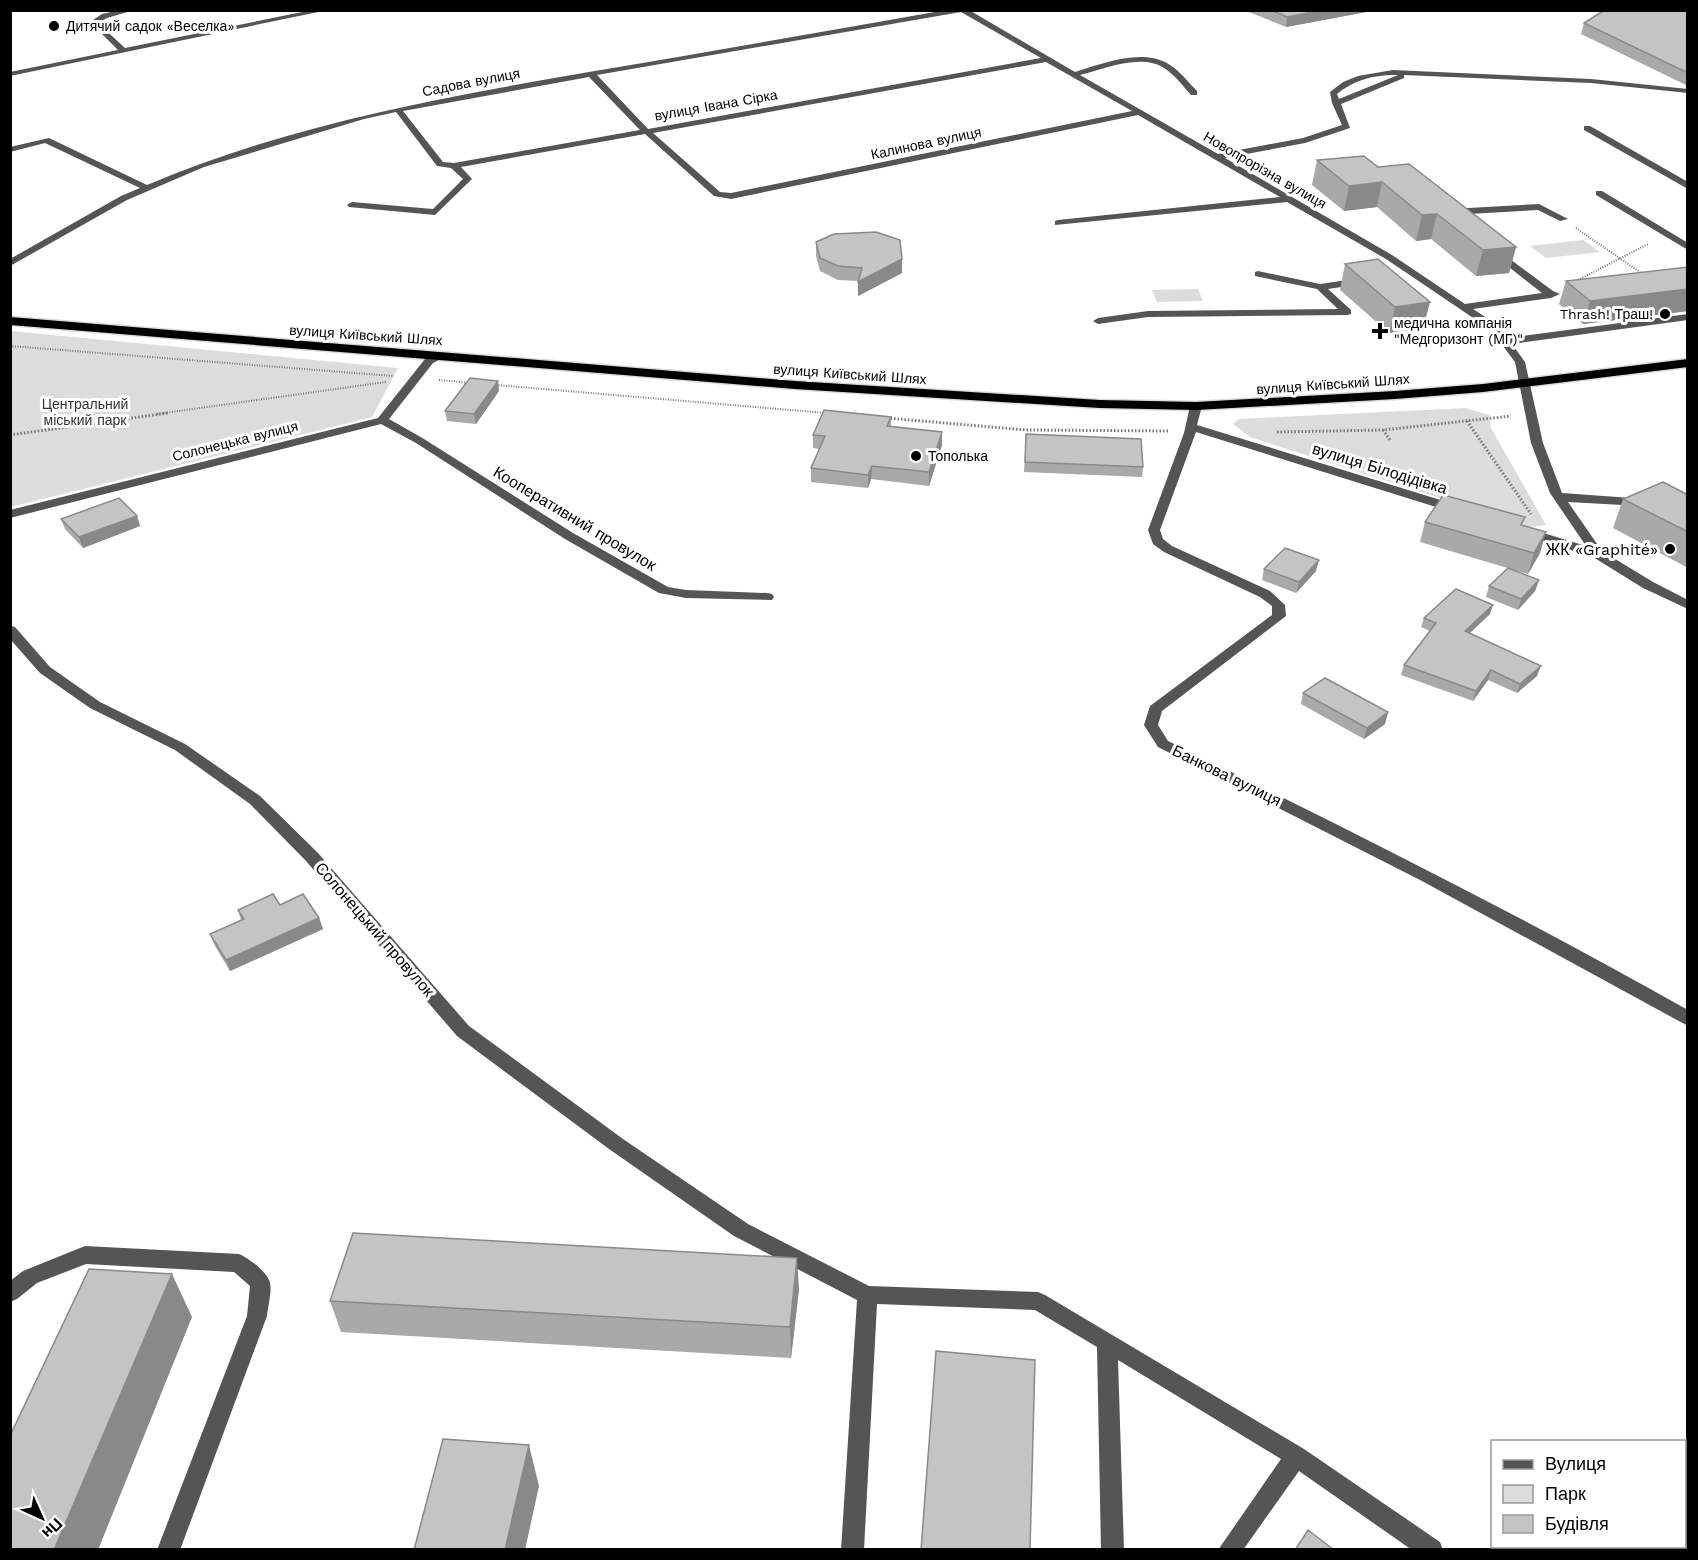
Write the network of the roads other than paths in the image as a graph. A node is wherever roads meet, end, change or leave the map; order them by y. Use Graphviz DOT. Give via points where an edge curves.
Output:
graph roads {
  1 [pos="130,10"];
  2 [pos="325,10"];
  3 [pos="962,10"];
  4 [pos="123,51"];
  5 [pos="1048,59"];
  6 [pos="1409,73"];
  7 [pos="10,74"];
  8 [pos="591,74"];
  9 [pos="1074,74"];
  10 [pos="1688,92"];
  11 [pos="1194,93"];
  12 [pos="1336,103"];
  13 [pos="398,110"];
  14 [pos="1140,112"];
  15 [pos="1587,128"];
  16 [pos="646,131"];
  17 [pos="10,150"];
  18 [pos="1217,157"];
  19 [pos="454,166"];
  20 [pos="1688,186"];
  21 [pos="147,188"];
  22 [pos="1599,193"];
  23 [pos="1289,199"];
  24 [pos="352,205"];
  25 [pos="1563,219"];
  26 [pos="1452,220"];
  27 [pos="1058,223"];
  28 [pos="1488,247"];
  29 [pos="1688,247"];
  30 [pos="10,263"];
  31 [pos="1258,274"];
  32 [pos="1415,274"];
  33 [pos="1394,277"];
  34 [pos="1372,280"];
  35 [pos="1320,287"];
  36 [pos="1562,293"];
  37 [pos="1551,295"];
  38 [pos="1463,307"];
  39 [pos="1688,317"];
  40 [pos="10,321"];
  41 [pos="1098,321"];
  42 [pos="1505,342"];
  43 [pos="441,356"];
  44 [pos="1688,363"];
  45 [pos="1524,383"];
  46 [pos="1196,406"];
  47 [pos="382,420"];
  48 [pos="1192,427"];
  49 [pos="1560,498"];
  50 [pos="1656,505"];
  51 [pos="10,514"];
  52 [pos="1473,515"];
  53 [pos="1518,529"];
  54 [pos="1597,554"];
  55 [pos="767,597"];
  56 [pos="1688,605"];
  57 [pos="10,630"];
  58 [pos="1688,1019"];
  59 [pos="10,1293"];
  60 [pos="867,1295"];
  61 [pos="1107,1343"];
  62 [pos="1296,1456"];
  63 [pos="168,1550"];
  64 [pos="852,1550"];
  65 [pos="1113,1550"];
  66 [pos="1229,1550"];
  67 [pos="1432,1550"];
  1 -- 4 [label="street" via="94,22"];
  2 -- 4 [label="street"];
  3 -- 5 [label="street, Новопрорізна вулиця"];
  3 -- 8 [label="street, Садова вулиця"];
  4 -- 7 [label="street"];
  5 -- 9 [label="street, Новопрорізна вулиця"];
  5 -- 16 [label="street, вулиця Івана Сірка"];
  6 -- 10 [label="street" via="1591,81"];
  6 -- 12 [label="street"];
  6 -- 12 [label="street" via="1369,75 1339,87 1333,94"];
  8 -- 13 [label="street, Садова вулиця"];
  8 -- 16 [label="street"];
  9 -- 11 [label="street" via="1151,61 1169,68"];
  9 -- 14 [label="street, Новопрорізна вулиця"];
  12 -- 18 [label="street" via="1347,126 1305,140"];
  13 -- 19 [label="street" via="440,164"];
  13 -- 21 [label="street, Садова вулиця" via="201,165"];
  14 -- 16 [label="street, Калинова вулиця" via="731,196 717,194"];
  14 -- 18 [label="street, Новопрорізна вулиця"];
  15 -- 20 [label="street"];
  16 -- 19 [label="street, вулиця Івана Сірка"];
  17 -- 21 [label="street" via="46,140"];
  18 -- 23 [label="street, Новопрорізна вулиця"];
  19 -- 24 [label="street" via="468,178 435,212"];
  21 -- 30 [label="street, Садова вулиця"];
  22 -- 29 [label="street"];
  23 -- 27 [label="street"];
  23 -- 32 [label="street, Новопрорізна вулиця"];
  25 -- 26 [label="street" via="1539,207 1443,213"];
  28 -- 37 [label="street"];
  31 -- 35 [label="street"];
  32 -- 33 [label="street"];
  32 -- 38 [label="street, Новопрорізна вулиця"];
  34 -- 35 [label="street"];
  35 -- 41 [label="street" via="1347,312 1148,314"];
  36 -- 37 [label="street"];
  37 -- 38 [label="street"];
  38 -- 42 [label="street, Новопрорізна вулиця" via="1495,328"];
  39 -- 42 [label="street"];
  40 -- 43 [label="highway, вулиця Київський Шлях"];
  42 -- 45 [label="street, Новопрорізна вулиця" via="1520,363"];
  43 -- 46 [label="highway, вулиця Київський Шлях" via="920,394"];
  43 -- 47 [label="street" via="429,361"];
  44 -- 45 [label="highway, вулиця Київський Шлях"];
  45 -- 46 [label="highway, вулиця Київський Шлях"];
  45 -- 49 [label="street, Новопрорізна вулиця" via="1537,443"];
  46 -- 48 [label="street, Банкова вулиця"];
  47 -- 51 [label="street, Солонецька вулиця"];
  47 -- 55 [label="street, Кооперативний провулок" via="568,536 664,590"];
  48 -- 52 [label="street, вулиця Білодідівка"];
  48 -- 58 [label="street, Банкова вулиця" via="1154,530 1157,541 1265,594 1278,605 1279,616 1155,709 1151,725 1163,744 1406,864 1578,955"];
  49 -- 50 [label="street" via="1635,500"];
  49 -- 54 [label="street, Новопрорізна вулиця"];
  53 -- 54 [label="street"];
  54 -- 56 [label="street"];
  57 -- 60 [label="street, Солонецький провулок" via="45,670 95,705 180,747 255,800 312,856 463,1031 741,1230"];
  59 -- 63 [label="street" via="30,1277 85,1255 239,1263 260,1283 257,1316"];
  60 -- 61 [label="street" via="1038,1301"];
  60 -- 64 [label="street"];
  61 -- 62 [label="street"];
  61 -- 65 [label="street"];
  62 -- 66 [label="street"];
  62 -- 67 [label="street"];
}
